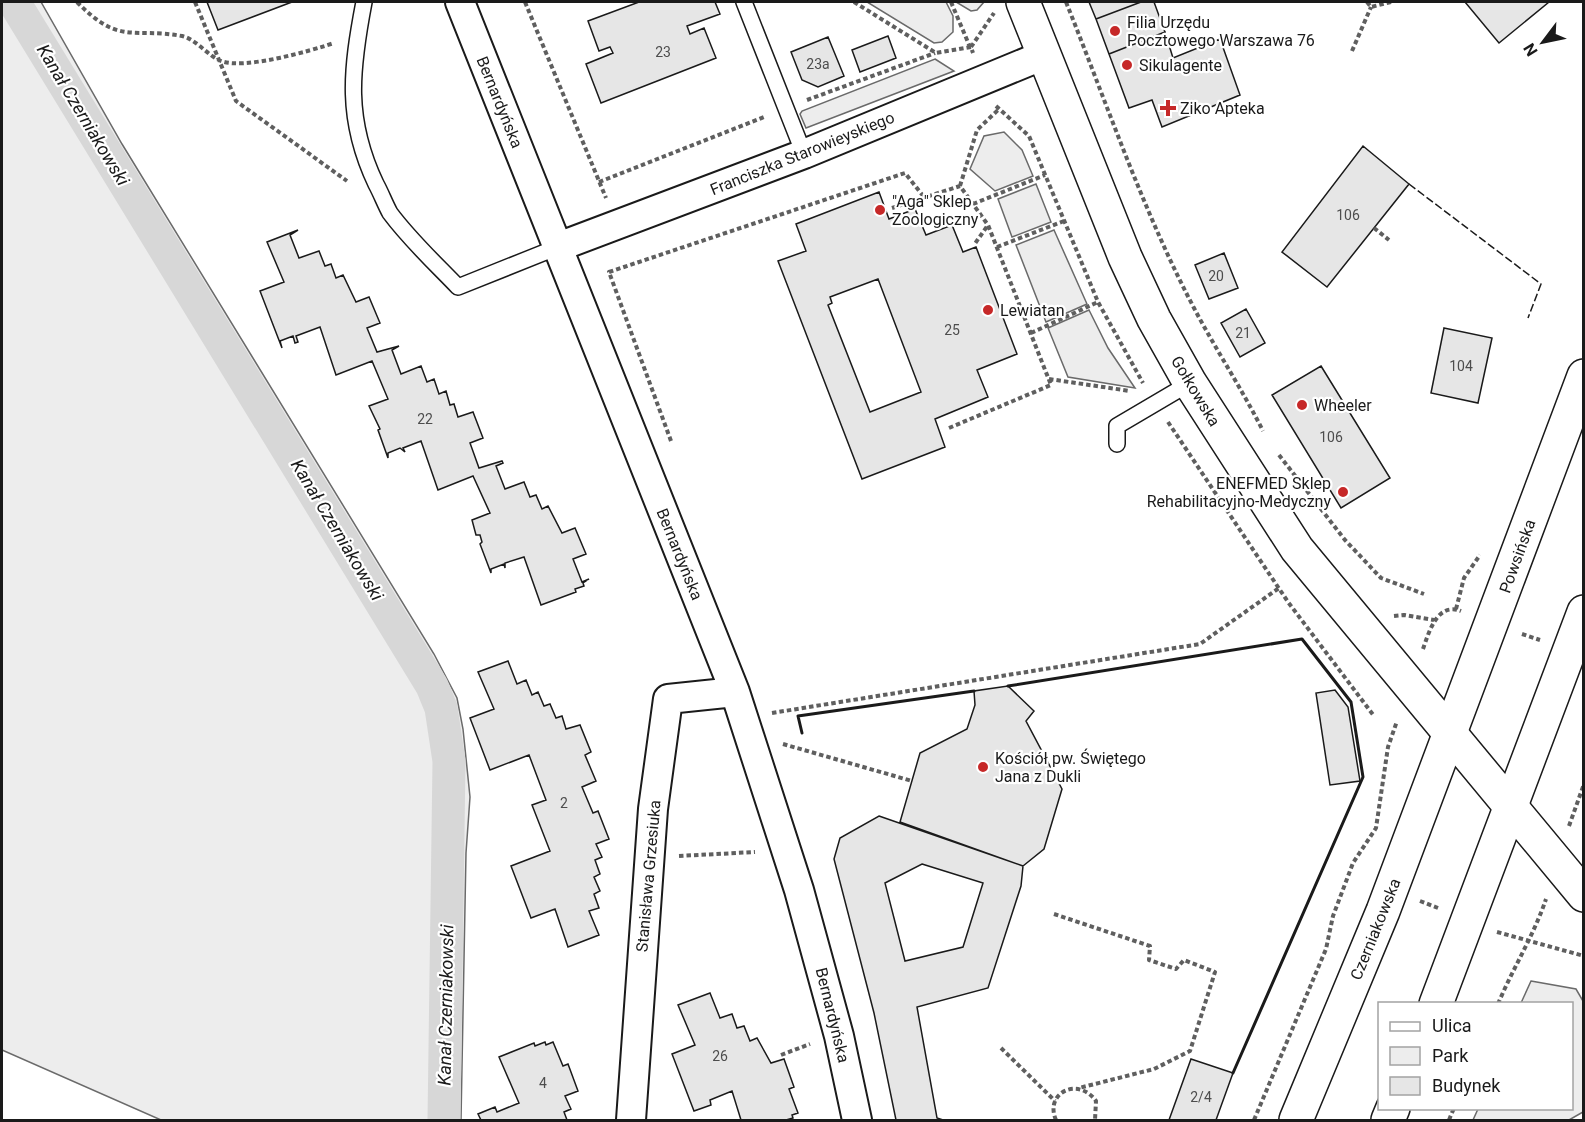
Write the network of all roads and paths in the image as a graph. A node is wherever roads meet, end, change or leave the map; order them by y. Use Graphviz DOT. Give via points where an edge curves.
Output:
graph roads {
  1 [pos="77,2"];
  2 [pos="195,2"];
  3 [pos="364,2"];
  4 [pos="460,2"];
  5 [pos="525,2"];
  6 [pos="744,2"];
  7 [pos="854,2"];
  8 [pos="951,2"];
  9 [pos="1066,2"];
  10 [pos="1366,2"];
  11 [pos="1391,2"];
  12 [pos="1009,6"];
  13 [pos="1371,7"];
  14 [pos="358,35"];
  15 [pos="971,47"];
  16 [pos="1352,51"];
  17 [pos="1044,55"];
  18 [pos="219,60"];
  19 [pos="984,79"];
  20 [pos="998,110"];
  21 [pos="804,154"];
  22 [pos="1045,175"];
  23 [pos="960,186"];
  24 [pos="924,197"];
  25 [pos="973,204"];
  26 [pos="892,208"];
  27 [pos="389,211"];
  28 [pos="1064,221"];
  29 [pos="617,225"];
  30 [pos="988,225"];
  31 [pos="1374,228"];
  32 [pos="1389,240"];
  33 [pos="974,244"];
  34 [pos="558,247"];
  35 [pos="997,247"];
  36 [pos="1098,302"];
  37 [pos="1030,333"];
  38 [pos="1584,376"];
  39 [pos="1048,379"];
  40 [pos="1190,384"];
  41 [pos="1140,392"];
  42 [pos="949,428"];
  43 [pos="672,441"];
  44 [pos="1269,441"];
  45 [pos="1117,444"];
  46 [pos="1276,451"];
  47 [pos="1279,588"];
  48 [pos="1424,594"];
  49 [pos="1584,612"];
  50 [pos="1467,614"];
  51 [pos="1427,639"];
  52 [pos="742,715"];
  53 [pos="1394,729"];
  54 [pos="1449,735"];
  55 [pos="912,781"];
  56 [pos="1584,784"];
  57 [pos="1578,800"];
  58 [pos="1584,805"];
  59 [pos="1511,809"];
  60 [pos="1572,817"];
  61 [pos="785,846"];
  62 [pos="651,857"];
  63 [pos="1584,895"];
  64 [pos="1414,899"];
  65 [pos="1434,907"];
  66 [pos="1054,914"];
  67 [pos="1540,916"];
  68 [pos="1499,933"];
  69 [pos="1527,942"];
  70 [pos="1584,956"];
  71 [pos="1437,1002"];
  72 [pos="1499,1002"];
  73 [pos="1002,1048"];
  74 [pos="1079,1088"];
  75 [pos="1055,1101"];
  76 [pos="631,1120"];
  77 [pos="857,1120"];
  78 [pos="1056,1120"];
  79 [pos="1095,1120"];
  80 [pos="1254,1120"];
  81 [pos="1296,1120"];
  1 -- 18 [label="path" via="95,20 125,33 185,36"];
  2 -- 18 [label="path"];
  3 -- 14 [label="lane"];
  4 -- 34 [label="street, Bernardyńska"];
  5 -- 29 [label="path"];
  6 -- 21 [label="lane"];
  7 -- 15 [label="path" via="936,52"];
  8 -- 15 [label="path"];
  9 -- 44 [label="path" via="1189,297"];
  10 -- 13 [label="path"];
  11 -- 13 [label="path"];
  12 -- 15 [label="path"];
  12 -- 17 [label="main road, Gołkowska"];
  13 -- 16 [label="path"];
  14 -- 18 [label="path" via="302,54 231,64"];
  14 -- 27 [label="lane" via="353,116 366,159"];
  15 -- 19 [label="path"];
  17 -- 19 [label="street, Franciszka Starowieyskiego"];
  17 -- 40 [label="main road, Gołkowska" via="1125,257"];
  18 -- 27 [label="path" via="236,101"];
  19 -- 21 [label="street, Franciszka Starowieyskiego"];
  20 -- 23 [label="path" via="977,130"];
  21 -- 29 [label="street, Franciszka Starowieyskiego"];
  22 -- 25 [label="path"];
  23 -- 24 [label="path"];
  23 -- 25 [label="path"];
  24 -- 26 [label="path"];
  24 -- 43 [label="path" via="905,173 609,272"];
  25 -- 30 [label="path"];
  27 -- 34 [label="lane" via="458,286"];
  28 -- 35 [label="path"];
  29 -- 34 [label="street, Franciszka Starowieyskiego"];
  30 -- 33 [label="path"];
  30 -- 35 [label="path"];
  31 -- 32 [label="path"];
  34 -- 52 [label="street, Bernardyńska"];
  35 -- 37 [label="path"];
  36 -- 37 [label="path"];
  37 -- 39 [label="path"];
  38 -- 54 [label="main road, Powsińska"];
  39 -- 41 [label="path"];
  39 -- 42 [label="path" via="1051,385"];
  40 -- 45 [label="lane" via="1117,426"];
  40 -- 54 [label="main road, Gołkowska" via="1297,549"];
  46 -- 48 [label="path" via="1345,540 1381,578"];
  47 -- 52 [label="path" via="1200,644"];
  49 -- 59 [label="main road"];
  50 -- 51 [label="path" via="1456,609 1440,614"];
  52 -- 55 [label="path"];
  52 -- 61 [label="street, Bernardyńska"];
  52 -- 62 [label="street, Stanisława Grzesiuka" via="668,699 653,809"];
  53 -- 80 [label="path" via="1376,828 1353,863 1333,916 1326,949"];
  54 -- 59 [label="main road, Gołkowska"];
  54 -- 81 [label="main road, Czerniakowska" via="1383,911"];
  56 -- 57 [label="path"];
  57 -- 58 [label="path"];
  57 -- 60 [label="path"];
  59 -- 63 [label="main road, Gołkowska"];
  59 -- 71 [label="main road"];
  61 -- 62 [label="path" via="754,853"];
  61 -- 77 [label="street, Bernardyńska" via="839,1036"];
  62 -- 76 [label="street, Stanisława Grzesiuka"];
  64 -- 65 [label="path"];
  66 -- 74 [label="path" via="1150,946 1149,960 1176,969 1184,960 1215,972 1190,1051 1154,1069"];
  67 -- 69 [label="path"];
  68 -- 69 [label="path"];
  69 -- 70 [label="path"];
  69 -- 72 [label="path"];
  73 -- 75 [label="path"];
  74 -- 75 [label="path" via="1064,1091"];
  74 -- 79 [label="path" via="1096,1101"];
  75 -- 78 [label="path"];
}
